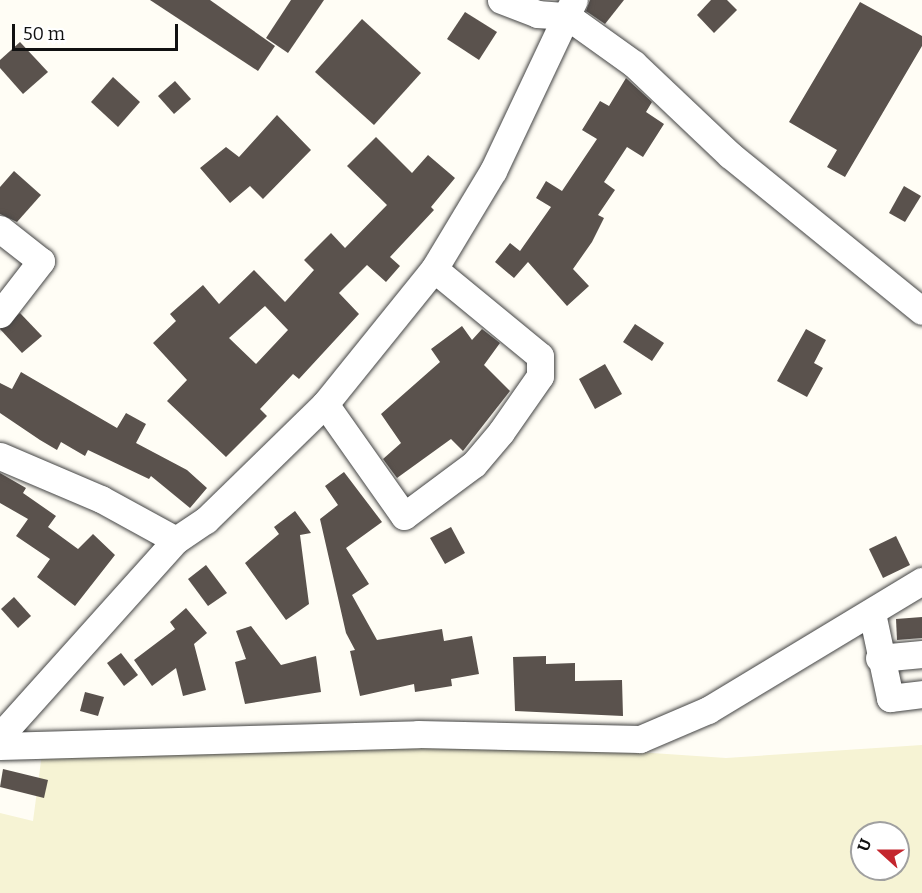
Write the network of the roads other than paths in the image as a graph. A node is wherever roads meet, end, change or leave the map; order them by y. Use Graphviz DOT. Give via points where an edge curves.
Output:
graph roads {
  1 [pos="501,0"];
  2 [pos="571,8"];
  3 [pos="0,229"];
  4 [pos="435,268"];
  5 [pos="922,311"];
  6 [pos="0,314"];
  7 [pos="325,404"];
  8 [pos="0,456"];
  9 [pos="177,540"];
  10 [pos="922,581"];
  11 [pos="872,613"];
  12 [pos="922,654"];
  13 [pos="879,658"];
  14 [pos="922,694"];
  15 [pos="0,736"];
  16 [pos="0,746"];
  1 -- 2 [label="street" via="537,14"];
  2 -- 4 [label="street" via="493,171"];
  2 -- 5 [label="street" via="730,155"];
  3 -- 6 [label="street" via="41,261"];
  4 -- 7 [label="street"];
  4 -- 7 [label="street" via="540,356 540,376 501,432 474,464 404,516"];
  7 -- 9 [label="street" via="214,512"];
  8 -- 9 [label="street" via="101,500"];
  9 -- 15 [label="street"];
  10 -- 11 [label="street"];
  11 -- 13 [label="street"];
  11 -- 16 [label="street" via="708,710 640,739 418,734"];
  12 -- 13 [label="street"];
  13 -- 14 [label="street" via="890,698"];
}
